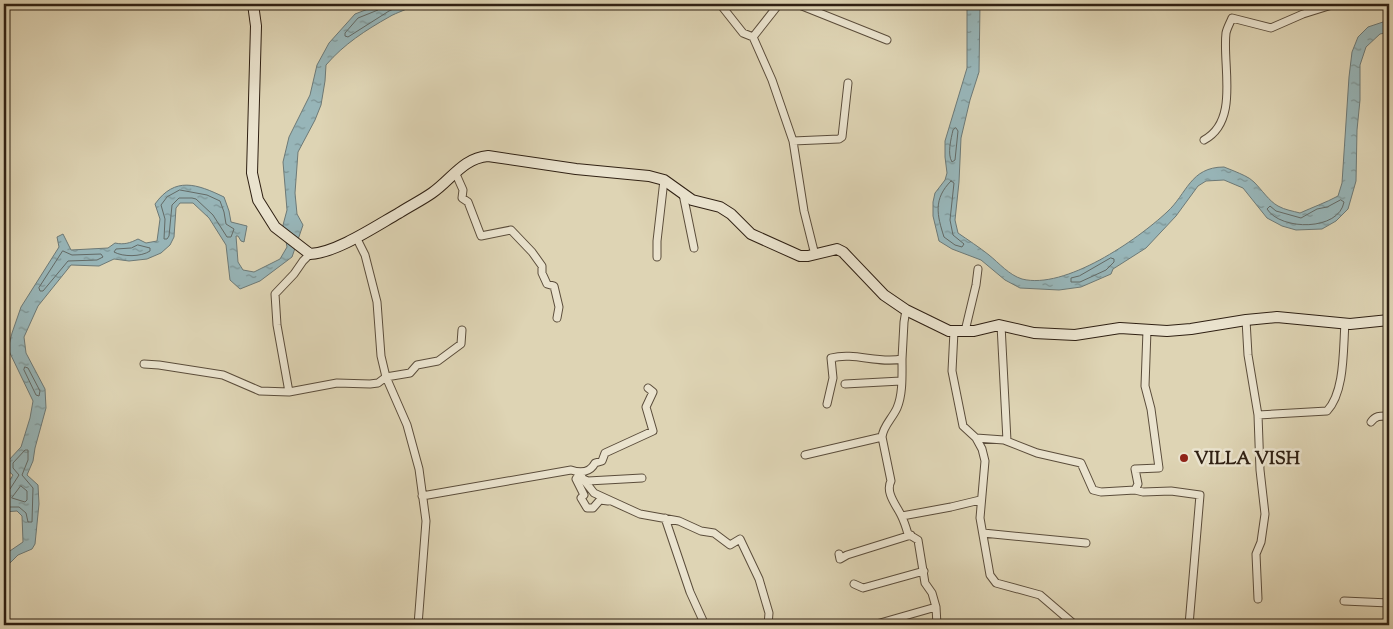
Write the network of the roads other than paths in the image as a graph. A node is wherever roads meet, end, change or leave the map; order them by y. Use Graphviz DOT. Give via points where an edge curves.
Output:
graph roads {
  1 [pos="253,4"];
  2 [pos="720,4"];
  3 [pos="779,4"];
  4 [pos="797,4"];
  5 [pos="1335,4"];
  6 [pos="753,37"];
  7 [pos="887,40"];
  8 [pos="848,83"];
  9 [pos="1204,140"];
  10 [pos="793,141"];
  11 [pos="455,172"];
  12 [pos="664,180"];
  13 [pos="683,193"];
  14 [pos="356,237"];
  15 [pos="694,248"];
  16 [pos="310,254"];
  17 [pos="815,254"];
  18 [pos="657,256"];
  19 [pos="978,269"];
  20 [pos="906,310"];
  21 [pos="557,318"];
  22 [pos="1246,320"];
  23 [pos="1389,320"];
  24 [pos="1346,323"];
  25 [pos="1001,325"];
  26 [pos="462,330"];
  27 [pos="1147,330"];
  28 [pos="960,331"];
  29 [pos="902,360"];
  30 [pos="144,364"];
  31 [pos="386,377"];
  32 [pos="902,381"];
  33 [pos="845,384"];
  34 [pos="648,388"];
  35 [pos="289,392"];
  36 [pos="828,404"];
  37 [pos="1258,415"];
  38 [pos="1389,416"];
  39 [pos="1371,422"];
  40 [pos="882,437"];
  41 [pos="976,438"];
  42 [pos="1007,442"];
  43 [pos="805,455"];
  44 [pos="581,476"];
  45 [pos="642,478"];
  46 [pos="1135,490"];
  47 [pos="422,496"];
  48 [pos="980,500"];
  49 [pos="616,502"];
  50 [pos="902,516"];
  51 [pos="664,518"];
  52 [pos="982,533"];
  53 [pos="911,535"];
  54 [pos="1086,543"];
  55 [pos="839,554"];
  56 [pos="924,571"];
  57 [pos="854,584"];
  58 [pos="1258,599"];
  59 [pos="1344,601"];
  60 [pos="1389,603"];
  61 [pos="936,607"];
  62 [pos="418,625"];
  63 [pos="705,625"];
  64 [pos="768,625"];
  65 [pos="872,625"];
  66 [pos="936,625"];
  67 [pos="1075,625"];
  68 [pos="1189,625"];
  1 -- 16 [label="street" via="256,26 252,173 258,200 275,227"];
  2 -- 6 [label="street" via="744,33"];
  3 -- 6 [label="street"];
  4 -- 7 [label="street"];
  5 -- 9 [label="street" via="1271,28 1232,18 1226,32 1224,113 1216,130"];
  6 -- 10 [label="street"];
  8 -- 10 [label="street" via="842,137"];
  10 -- 17 [label="street" via="804,211"];
  11 -- 12 [label="street" via="467,162 488,156"];
  11 -- 14 [label="street" via="433,193"];
  11 -- 21 [label="street" via="463,190 462,198 468,202 481,236 511,230 542,266 547,284 554,286 559,307"];
  12 -- 13 [label="street"];
  12 -- 18 [label="street"];
  13 -- 15 [label="street"];
  13 -- 17 [label="street" via="692,200 720,207 751,234 800,256"];
  14 -- 16 [label="street" via="320,254"];
  14 -- 31 [label="street" via="365,255 377,302"];
  16 -- 35 [label="street" via="275,294"];
  17 -- 20 [label="street" via="837,249 843,252 884,295"];
  19 -- 28 [label="street" via="976,285"];
  20 -- 28 [label="street" via="949,331"];
  20 -- 29 [label="street"];
  22 -- 24 [label="street" via="1277,318"];
  22 -- 27 [label="street" via="1191,329"];
  22 -- 37 [label="street"];
  23 -- 24 [label="street"];
  24 -- 37 [label="street" via="1341,380 1332,406 1327,411"];
  25 -- 27 [label="street" via="1034,333 1075,335 1120,328"];
  25 -- 28 [label="street"];
  25 -- 42 [label="street"];
  26 -- 31 [label="street" via="461,344 438,361 417,365 410,373"];
  27 -- 46 [label="street" via="1145,386 1159,468 1135,469 1138,484"];
  28 -- 41 [label="street" via="952,371 963,426"];
  29 -- 32 [label="street"];
  29 -- 36 [label="street" via="843,355 831,358 833,378"];
  30 -- 35 [label="street" via="222,375 260,392"];
  31 -- 35 [label="street" via="378,383 337,383"];
  31 -- 47 [label="street" via="406,425 419,469"];
  32 -- 33 [label="street"];
  32 -- 40 [label="street" via="898,407 882,430"];
  34 -- 44 [label="street" via="653,392 646,407 653,431 605,453 602,461"];
  37 -- 58 [label="street" via="1265,514 1256,554"];
  38 -- 39 [label="street" via="1379,416"];
  40 -- 43 [label="street"];
  40 -- 50 [label="street" via="891,481 890,495"];
  41 -- 42 [label="street"];
  41 -- 48 [label="street" via="985,461"];
  42 -- 46 [label="street" via="1081,463 1092,490"];
  44 -- 45 [label="street" via="588,481"];
  44 -- 47 [label="street" via="570,470"];
  44 -- 49 [label="street" via="594,492"];
  44 -- 49 [label="street" via="576,480 587,508 593,508 603,499"];
  46 -- 68 [label="street" via="1200,495"];
  47 -- 62 [label="street" via="426,521"];
  48 -- 50 [label="street"];
  48 -- 52 [label="street"];
  49 -- 51 [label="street" via="640,514"];
  50 -- 53 [label="street"];
  51 -- 63 [label="street"];
  51 -- 64 [label="street" via="714,533 730,545 740,539 758,579 769,614"];
  52 -- 54 [label="street"];
  52 -- 67 [label="street" via="990,576 996,583 1040,595"];
  53 -- 55 [label="street" via="840,559"];
  53 -- 56 [label="street" via="918,540"];
  56 -- 57 [label="street" via="863,588"];
  56 -- 61 [label="street" via="925,583"];
  59 -- 60 [label="street"];
  61 -- 65 [label="street"];
  61 -- 66 [label="street"];
}
